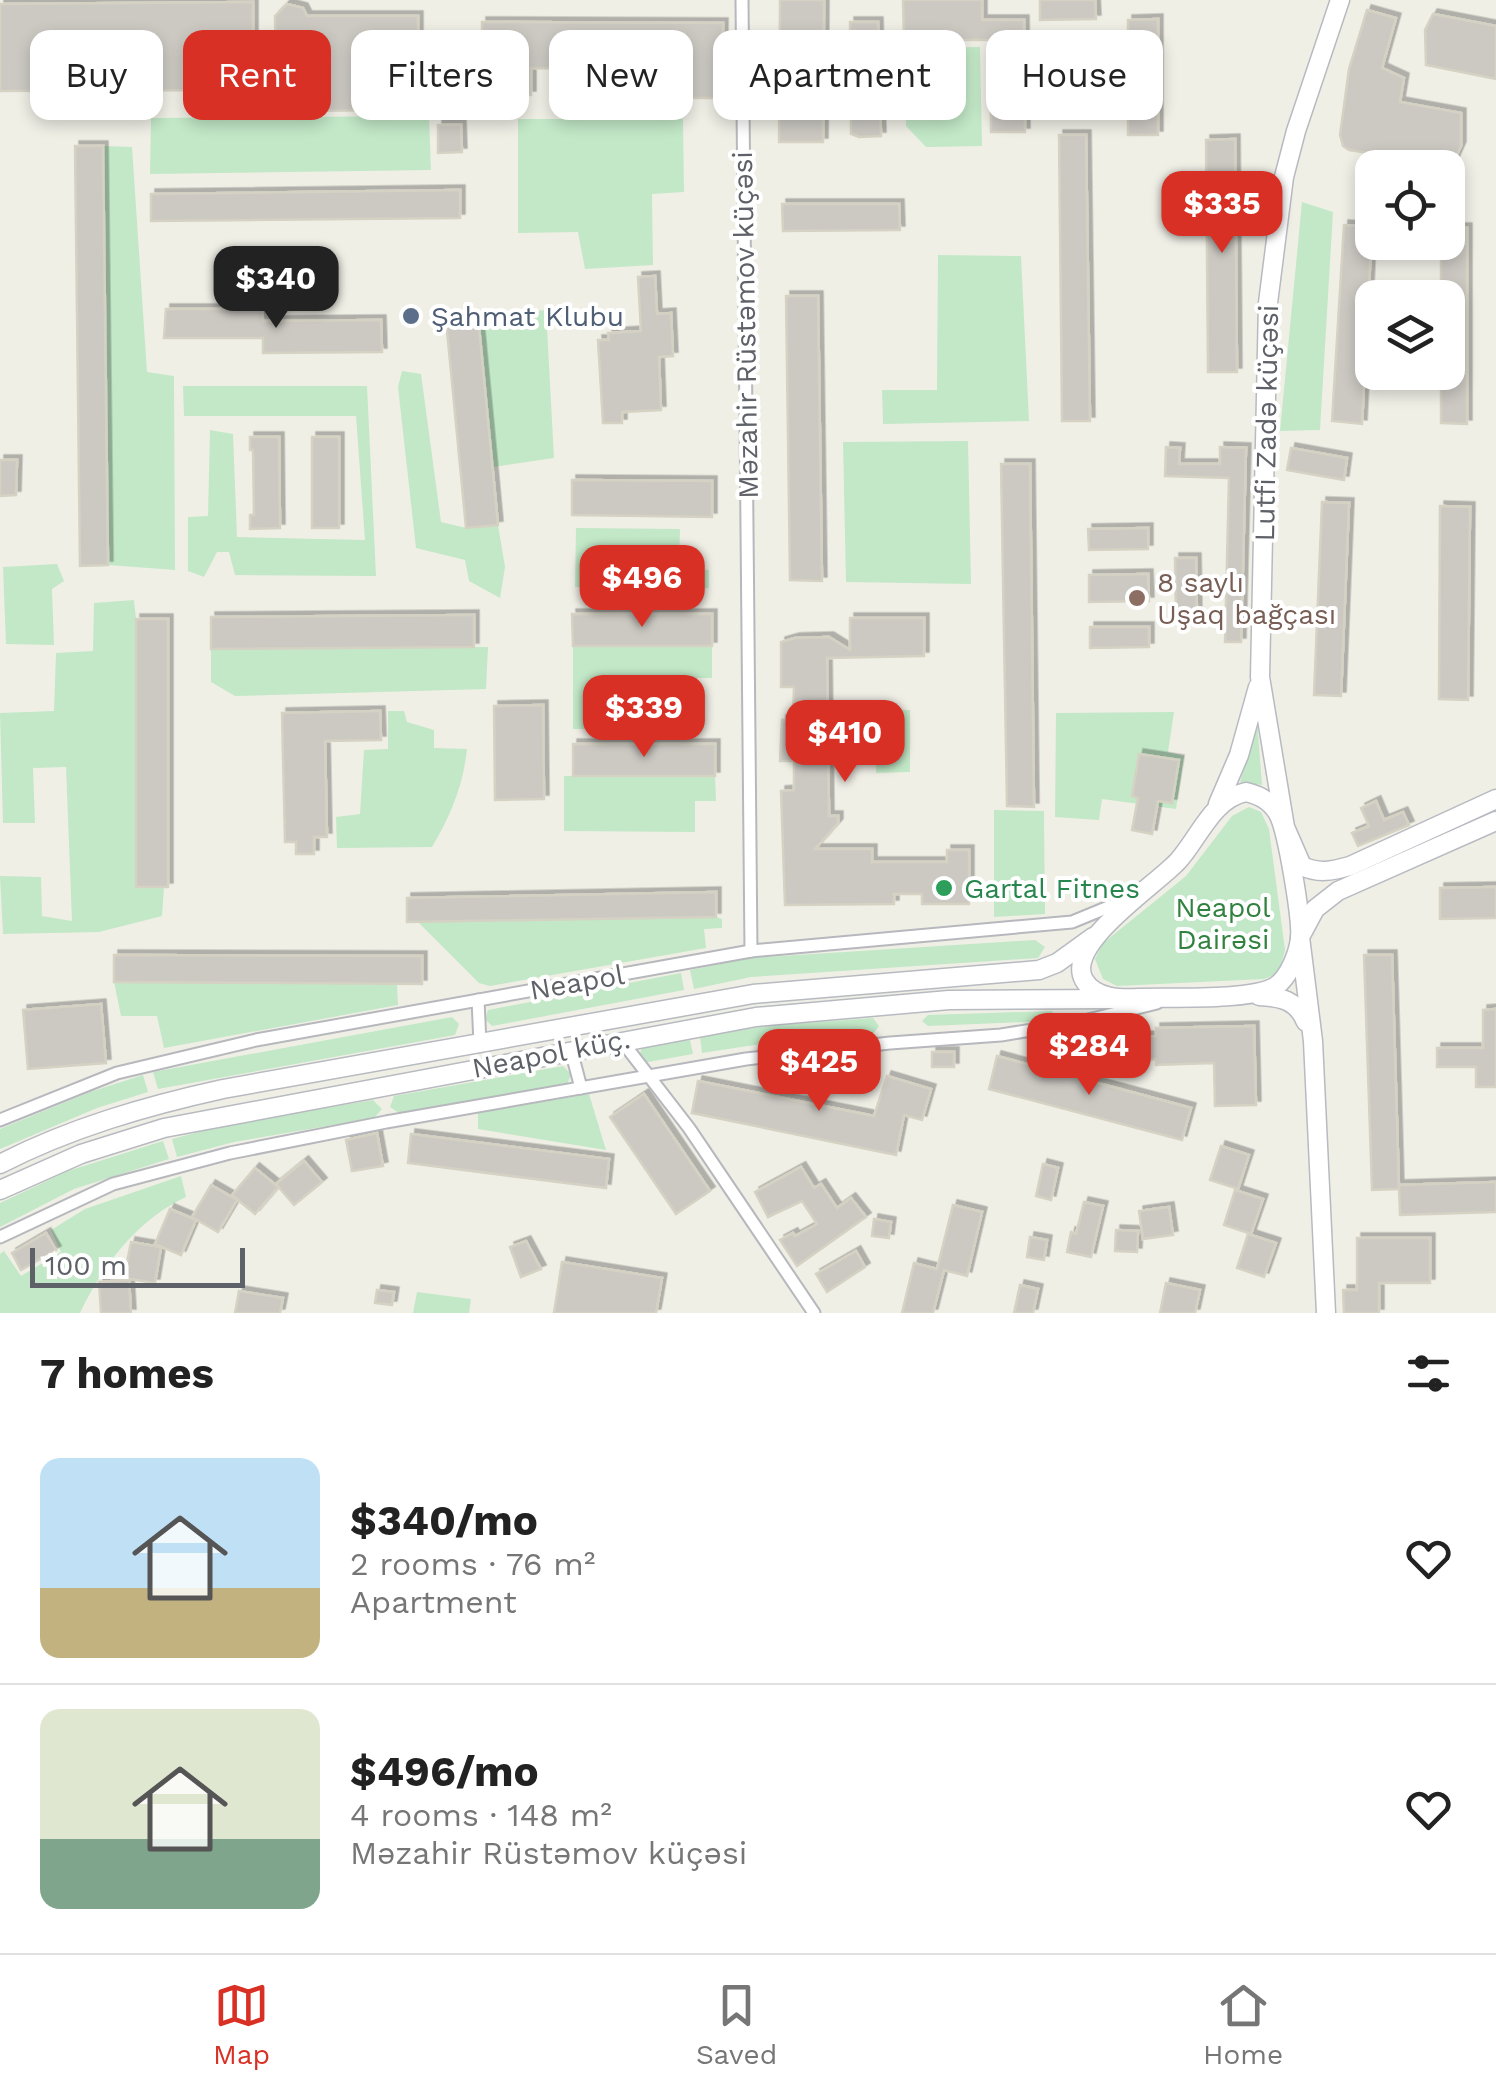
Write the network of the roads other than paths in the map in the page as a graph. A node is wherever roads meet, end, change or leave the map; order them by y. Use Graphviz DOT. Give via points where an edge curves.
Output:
graph roads {
  1 [pos="742,0"];
  2 [pos="1340,0"];
  3 [pos="1260,676"];
  4 [pos="1496,799"];
  5 [pos="1215,809"];
  6 [pos="1496,821"];
  7 [pos="1285,827"];
  8 [pos="1158,881"];
  9 [pos="1093,937"];
  10 [pos="1300,937"];
  11 [pos="751,951"];
  12 [pos="1240,994"];
  13 [pos="1186,996"];
  14 [pos="1117,999"];
  15 [pos="478,1000"];
  16 [pos="621,1040"];
  17 [pos="1313,1041"];
  18 [pos="480,1043"];
  19 [pos="571,1050"];
  20 [pos="649,1077"];
  21 [pos="581,1088"];
  22 [pos="0,1120"];
  23 [pos="0,1164"];
  24 [pos="0,1190"];
  25 [pos="0,1237"];
  26 [pos="814,1313"];
  27 [pos="1326,1313"];
  1 -- 11 [label="street, Məzahir Rüstəmov küçəsi"];
  2 -- 3 [label="main road, Lutfi Zadə küçəsi" via="1296,131 1276,228 1268,303"];
  3 -- 5 [label="main road, Neapol küç." via="1239,755"];
  3 -- 7 [label="main road"];
  4 -- 7 [label="main road" via="1327,872 1302,866"];
  5 -- 7 [label="main road" via="1236,794 1260,796"];
  5 -- 8 [label="main road, Neapol küç."];
  6 -- 10 [label="main road" via="1338,891 1315,910"];
  7 -- 10 [label="main road"];
  8 -- 9 [label="main road, Neapol küç."];
  8 -- 11 [label="street, Neapol" via="1072,922"];
  9 -- 14 [label="main road" via="1081,959 1082,978"];
  9 -- 18 [label="main road, Neapol küç." via="1038,970 753,994"];
  10 -- 12 [label="main road" via="1279,984"];
  10 -- 17 [label="main road"];
  11 -- 15 [label="street, Neapol"];
  12 -- 13 [label="main road, Neapol küç."];
  12 -- 17 [label="main road" via="1296,1004"];
  13 -- 14 [label="main road, Neapol küç."];
  13 -- 20 [label="street" via="1001,1035 810,1051"];
  14 -- 16 [label="main road, Neapol küç." via="890,1004"];
  15 -- 18 [label="street"];
  15 -- 22 [label="street, Neapol" via="177,1057 86,1084"];
  16 -- 19 [label="main road, Neapol küç."];
  16 -- 20 [label="street"];
  17 -- 27 [label="main road"];
  18 -- 23 [label="main road, Neapol küç." via="157,1104 72,1131"];
  19 -- 21 [label="street"];
  19 -- 24 [label="main road, Neapol küç." via="164,1128 81,1154"];
  20 -- 21 [label="street"];
  20 -- 26 [label="street"];
  21 -- 25 [label="street" via="175,1166 84,1196"];
}
